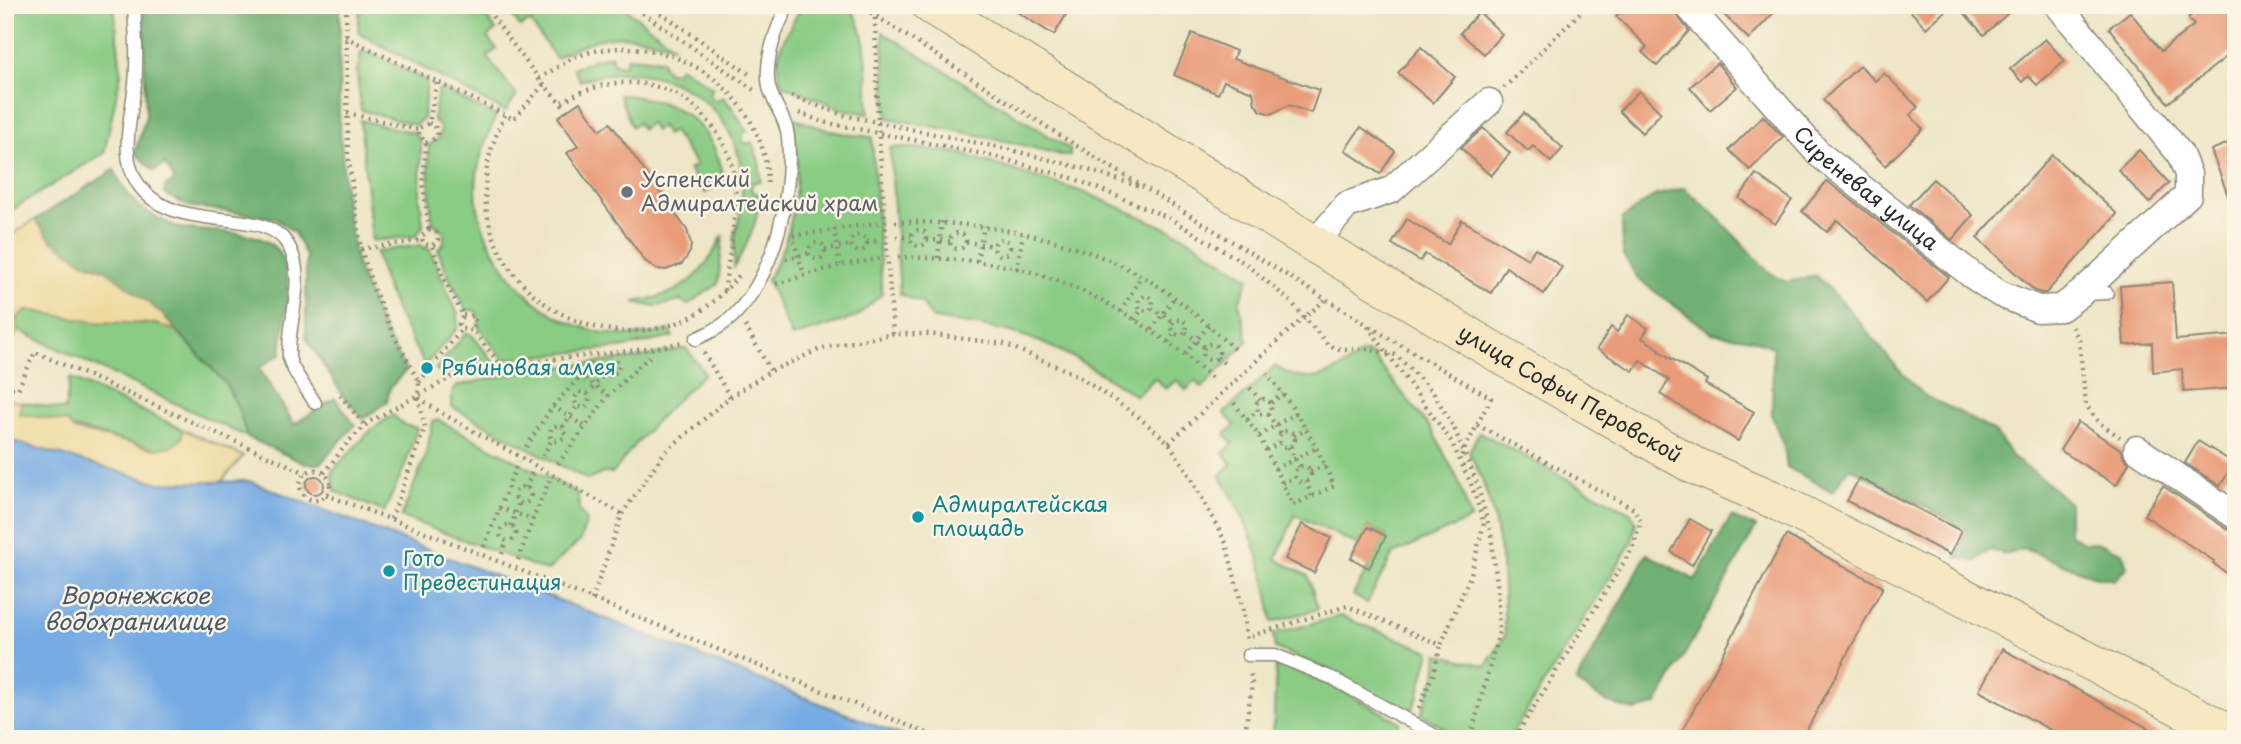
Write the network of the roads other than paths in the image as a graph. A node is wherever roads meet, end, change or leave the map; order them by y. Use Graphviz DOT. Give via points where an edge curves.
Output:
graph roads {
  1 [pos="134,5"];
  2 [pos="789,5"];
  3 [pos="930,5"];
  4 [pos="1687,5"];
  5 [pos="2058,5"];
  6 [pos="1489,102"];
  7 [pos="1314,244"];
  8 [pos="2107,293"];
  9 [pos="2070,301"];
  10 [pos="696,339"];
  11 [pos="315,403"];
  12 [pos="2137,449"];
  13 [pos="2236,516"];
  14 [pos="1248,655"];
  15 [pos="2236,736"];
  16 [pos="1441,739"];
  1 -- 11 [label="lane" via="136,71 130,167 153,200 180,214 263,226 285,240 296,271 289,360"];
  2 -- 10 [label="lane" via="771,51 769,87 788,134 789,173 780,229 758,283 737,312"];
  3 -- 7 [label="main road, улица Софьи Перовской"];
  4 -- 9 [label="street, Сиреневая улица" via="1819,154 2000,295 2038,309"];
  5 -- 9 [label="street" via="2180,154 2188,174 2188,195"];
  6 -- 7 [label="street" via="1391,190 1347,205"];
  7 -- 15 [label="main road, улица Софьи Перовской" via="1693,465 1774,500"];
  8 -- 9 [label="lane"];
  12 -- 13 [label="street"];
  14 -- 16 [label="lane" via="1275,655 1300,664"];
}
